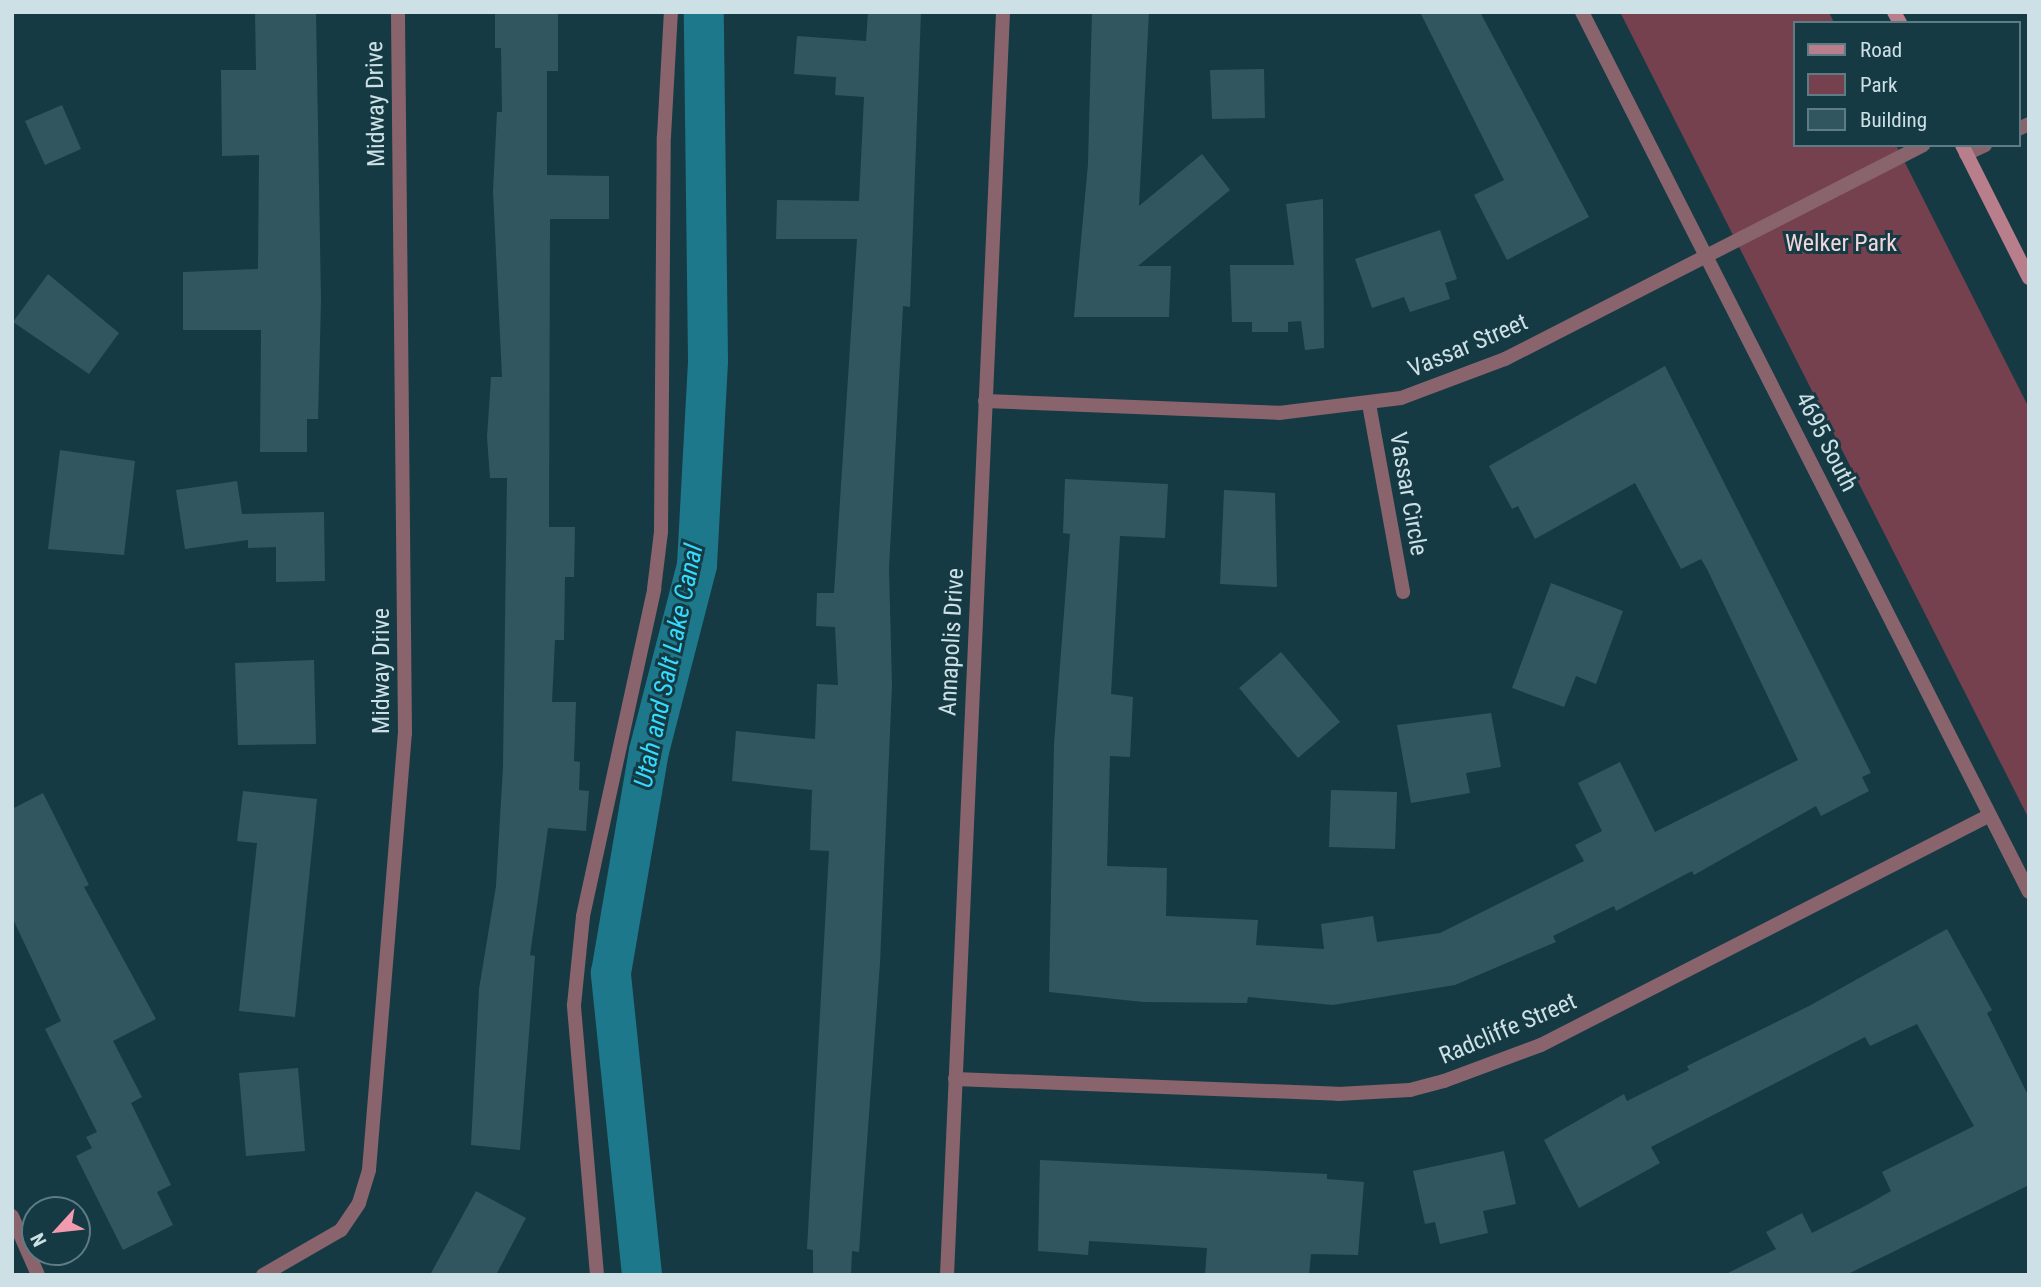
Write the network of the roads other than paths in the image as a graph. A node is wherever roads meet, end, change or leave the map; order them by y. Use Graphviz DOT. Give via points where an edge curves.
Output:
graph roads {
  1 [pos="398,12"];
  2 [pos="671,12"];
  3 [pos="1003,12"];
  4 [pos="1582,12"];
  5 [pos="1919,147"];
  6 [pos="1964,150"];
  7 [pos="1706,257"];
  8 [pos="2029,278"];
  9 [pos="985,401"];
  10 [pos="1369,404"];
  11 [pos="1402,592"];
  12 [pos="1990,815"];
  13 [pos="2029,892"];
  14 [pos="955,1079"];
  15 [pos="12,1216"];
  16 [pos="38,1275"];
  17 [pos="262,1275"];
  18 [pos="597,1275"];
  19 [pos="947,1275"];
  1 -- 17 [label="street, Midway Drive" via="405,733 369,1171 359,1203 341,1230"];
  2 -- 18 [label="street" via="664,136 661,532 654,589 583,916 574,1005"];
  3 -- 9 [label="street, Annapolis Drive"];
  4 -- 7 [label="street, 4695 South"];
  5 -- 7 [label="street, Vassar Street"];
  6 -- 8 [label="main road"];
  7 -- 10 [label="street, Vassar Street" via="1469,376"];
  7 -- 12 [label="street, 4695 South"];
  9 -- 10 [label="street, Vassar Street" via="1279,413"];
  9 -- 14 [label="street, Annapolis Drive"];
  10 -- 11 [label="street, Vassar Circle"];
  12 -- 13 [label="street, 4695 South"];
  12 -- 14 [label="street, Radcliffe Street" via="1541,1045 1421,1087 1338,1094"];
  14 -- 19 [label="street, Annapolis Drive"];
  15 -- 16 [label="street"];
}
